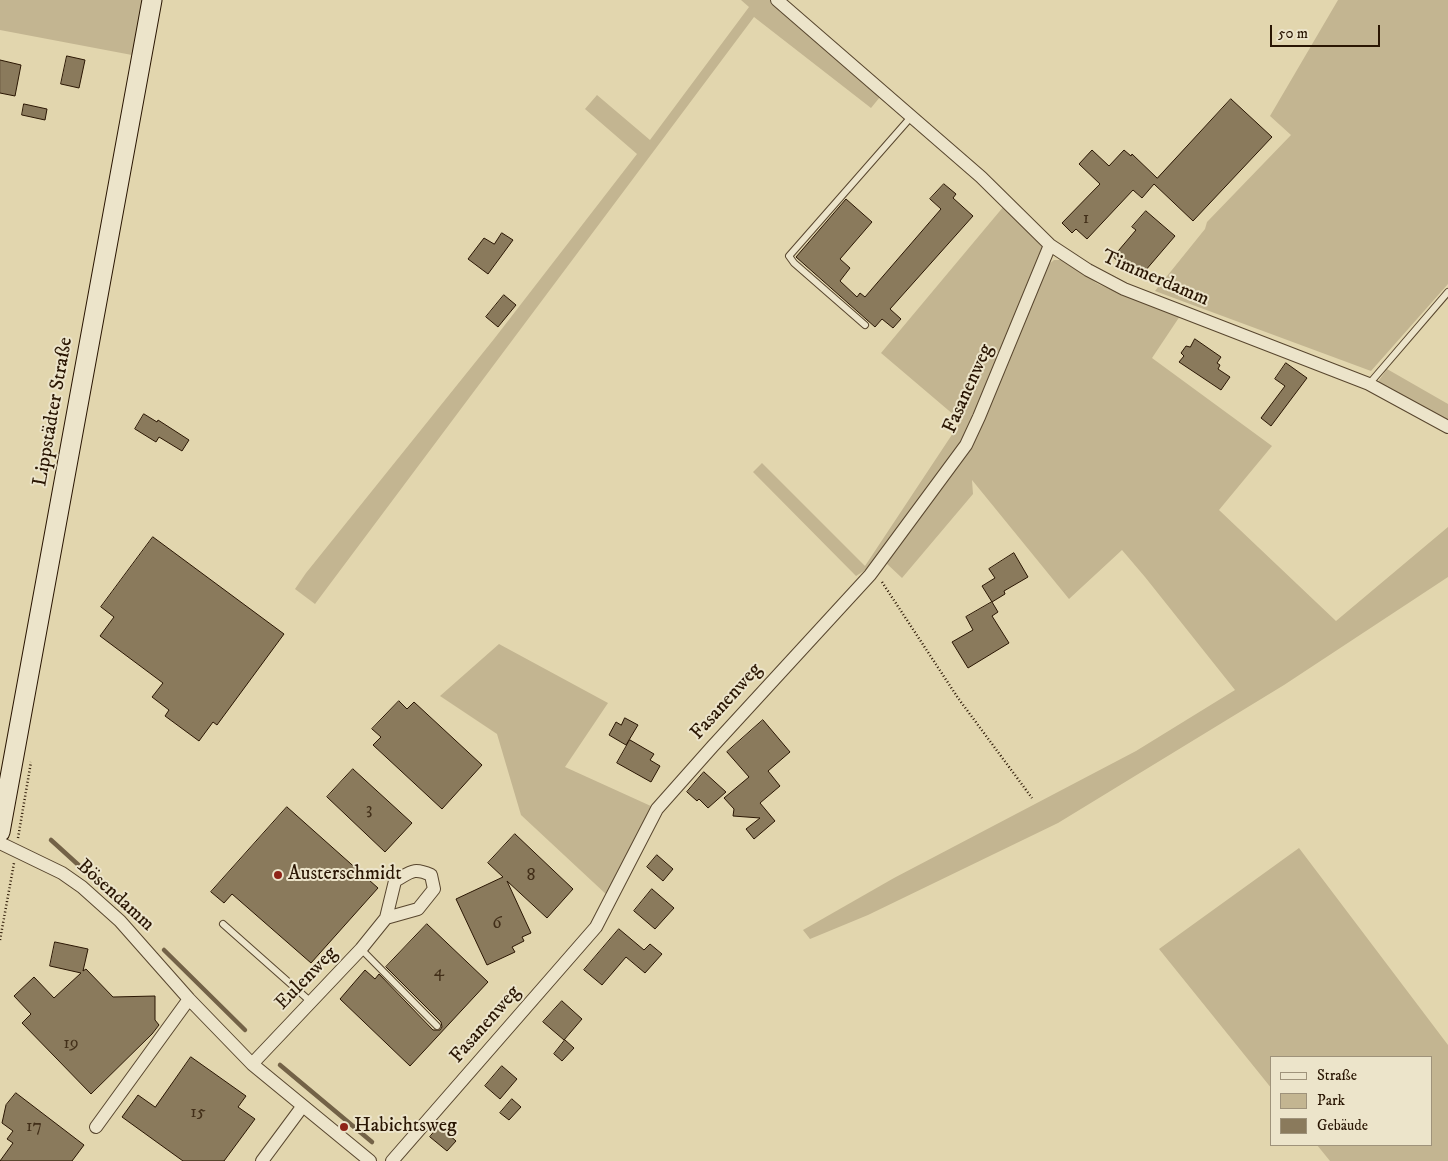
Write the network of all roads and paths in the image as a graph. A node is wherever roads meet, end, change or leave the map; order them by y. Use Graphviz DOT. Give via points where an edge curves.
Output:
graph roads {
  1 [pos="152,0"];
  2 [pos="777,0"];
  3 [pos="911,117"];
  4 [pos="1050,245"];
  5 [pos="1448,292"];
  6 [pos="865,325"];
  7 [pos="1369,384"];
  8 [pos="1448,427"];
  9 [pos="872,572"];
  10 [pos="1032,798"];
  11 [pos="0,832"];
  12 [pos="0,843"];
  13 [pos="386,918"];
  14 [pos="223,924"];
  15 [pos="361,949"];
  16 [pos="189,999"];
  17 [pos="311,1002"];
  18 [pos="437,1026"];
  19 [pos="252,1064"];
  20 [pos="302,1107"];
  21 [pos="96,1127"];
  22 [pos="262,1161"];
  23 [pos="370,1161"];
  24 [pos="392,1161"];
  1 -- 11 [label="main road, Lippstädter Straße"];
  2 -- 3 [label="street, Timmerdamm"];
  3 -- 4 [label="street, Timmerdamm" via="981,176"];
  3 -- 6 [label="lane" via="789,256"];
  4 -- 7 [label="street, Timmerdamm" via="1124,290"];
  4 -- 9 [label="street, Fasanenweg" via="966,445"];
  5 -- 7 [label="lane"];
  7 -- 8 [label="street, Timmerdamm"];
  9 -- 10 [label="path" via="958,698"];
  9 -- 24 [label="street, Fasanenweg" via="657,809 596,928"];
  12 -- 16 [label="street, Bösendamm" via="62,873 82,887 120,920"];
  13 -- 15 [label="street, Eulenweg"];
  14 -- 17 [label="lane"];
  15 -- 17 [label="street, Eulenweg"];
  15 -- 18 [label="lane"];
  16 -- 19 [label="street, Bösendamm"];
  16 -- 21 [label="street"];
  17 -- 19 [label="street, Eulenweg"];
  19 -- 20 [label="street, Bösendamm"];
  20 -- 22 [label="street"];
  20 -- 23 [label="street, Bösendamm"];
}
